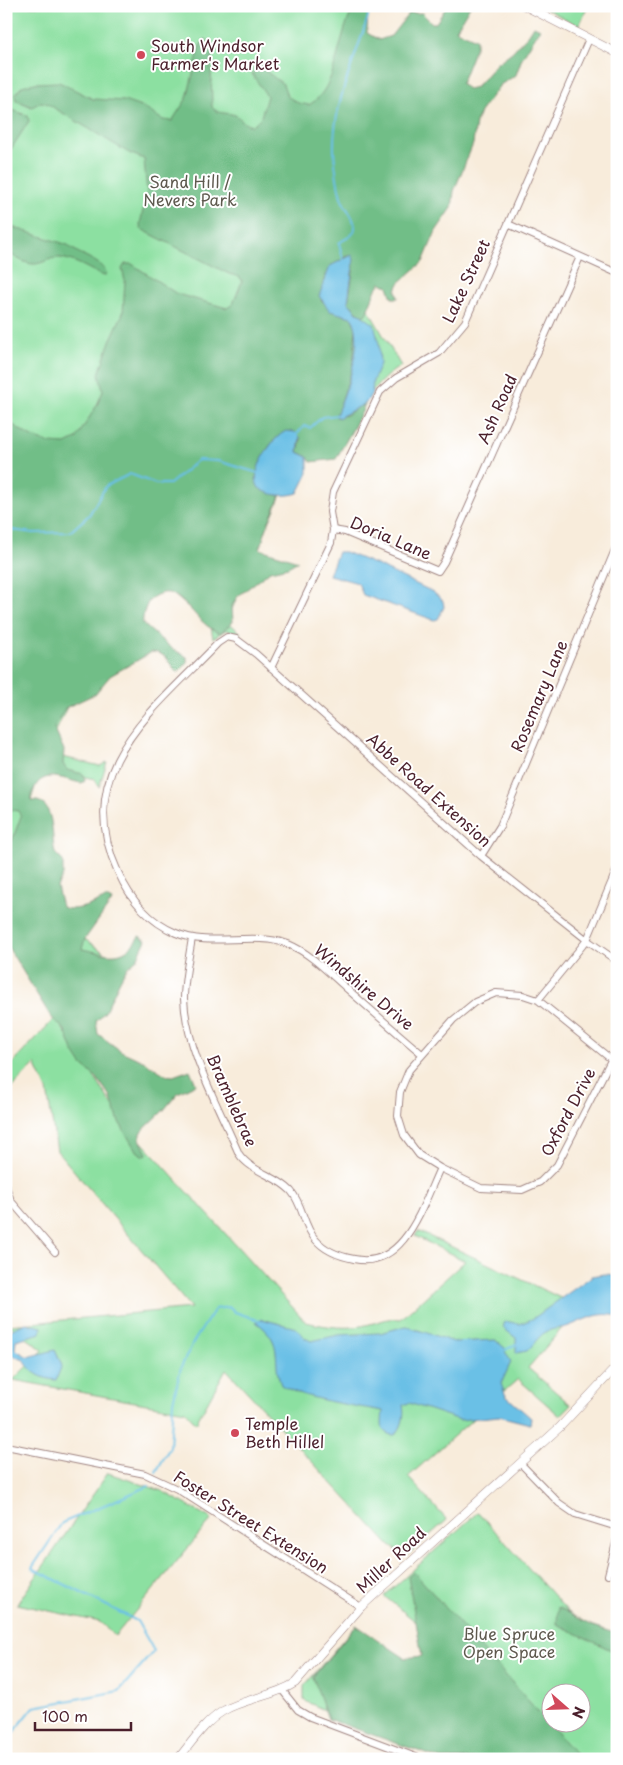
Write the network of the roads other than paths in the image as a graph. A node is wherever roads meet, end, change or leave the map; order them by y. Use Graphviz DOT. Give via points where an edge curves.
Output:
graph roads {
  1 [pos="525,6"];
  2 [pos="589,40"];
  3 [pos="617,53"];
  4 [pos="508,224"];
  5 [pos="580,257"];
  6 [pos="617,273"];
  7 [pos="333,530"];
  8 [pos="617,544"];
  9 [pos="438,571"];
  10 [pos="227,637"];
  11 [pos="272,668"];
  12 [pos="481,856"];
  13 [pos="617,870"];
  14 [pos="192,938"];
  15 [pos="587,940"];
  16 [pos="617,961"];
  17 [pos="538,1000"];
  18 [pos="422,1054"];
  19 [pos="614,1062"];
  20 [pos="440,1168"];
  21 [pos="6,1186"];
  22 [pos="8,1202"];
  23 [pos="55,1252"];
  24 [pos="617,1366"];
  25 [pos="6,1446"];
  26 [pos="520,1463"];
  27 [pos="617,1527"];
  28 [pos="617,1539"];
  29 [pos="608,1574"];
  30 [pos="361,1607"];
  31 [pos="282,1690"];
  32 [pos="178,1759"];
  33 [pos="421,1759"];
  1 -- 2 [label="street"];
  2 -- 3 [label="street"];
  2 -- 4 [label="street, Lake Street"];
  4 -- 5 [label="street"];
  4 -- 7 [label="street, Lake Street" via="465,322 439,353 396,378 380,392 333,492 330,512"];
  5 -- 6 [label="street"];
  5 -- 9 [label="street, Ash Road"];
  7 -- 9 [label="street, Doria Lane" via="345,532"];
  7 -- 11 [label="street, Lake Street" via="331,543"];
  8 -- 12 [label="street, Rosemary Lane" via="500,826"];
  10 -- 11 [label="street, Abbe Road Extension" via="236,639"];
  10 -- 14 [label="street, Windshire Drive" via="160,703 126,742 115,761 105,799 106,839 127,891 162,926"];
  11 -- 12 [label="street, Abbe Road Extension"];
  12 -- 15 [label="street, Abbe Road Extension"];
  13 -- 15 [label="street"];
  14 -- 18 [label="street, Windshire Drive" via="255,939 287,944 312,959"];
  14 -- 20 [label="street, Bramblebrae" via="184,998 194,1049 246,1164 279,1181 291,1192 313,1237 326,1250 362,1261 379,1260 392,1252 410,1233"];
  15 -- 16 [label="street, Abbe Road Extension"];
  15 -- 17 [label="street"];
  17 -- 18 [label="street, Oxford Drive" via="496,993 475,1002 453,1020"];
  17 -- 19 [label="street, Oxford Drive"];
  18 -- 20 [label="street, Oxford Drive" via="409,1070 400,1092 398,1116 404,1135 419,1155"];
  19 -- 20 [label="street, Oxford Drive" via="557,1165 540,1182 522,1190 481,1188"];
  21 -- 22 [label="street"];
  22 -- 23 [label="street"];
  24 -- 26 [label="street, Miller Road" via="560,1428"];
  25 -- 30 [label="street, Foster Street Extension" via="145,1474 177,1489"];
  26 -- 27 [label="street" via="559,1503 576,1514"];
  26 -- 30 [label="street, Miller Road"];
  28 -- 29 [label="street"];
  30 -- 31 [label="street, Miller Road" via="305,1673"];
  31 -- 32 [label="street, Miller Road" via="224,1711 211,1720"];
  31 -- 33 [label="street" via="298,1710 310,1717"];
}
